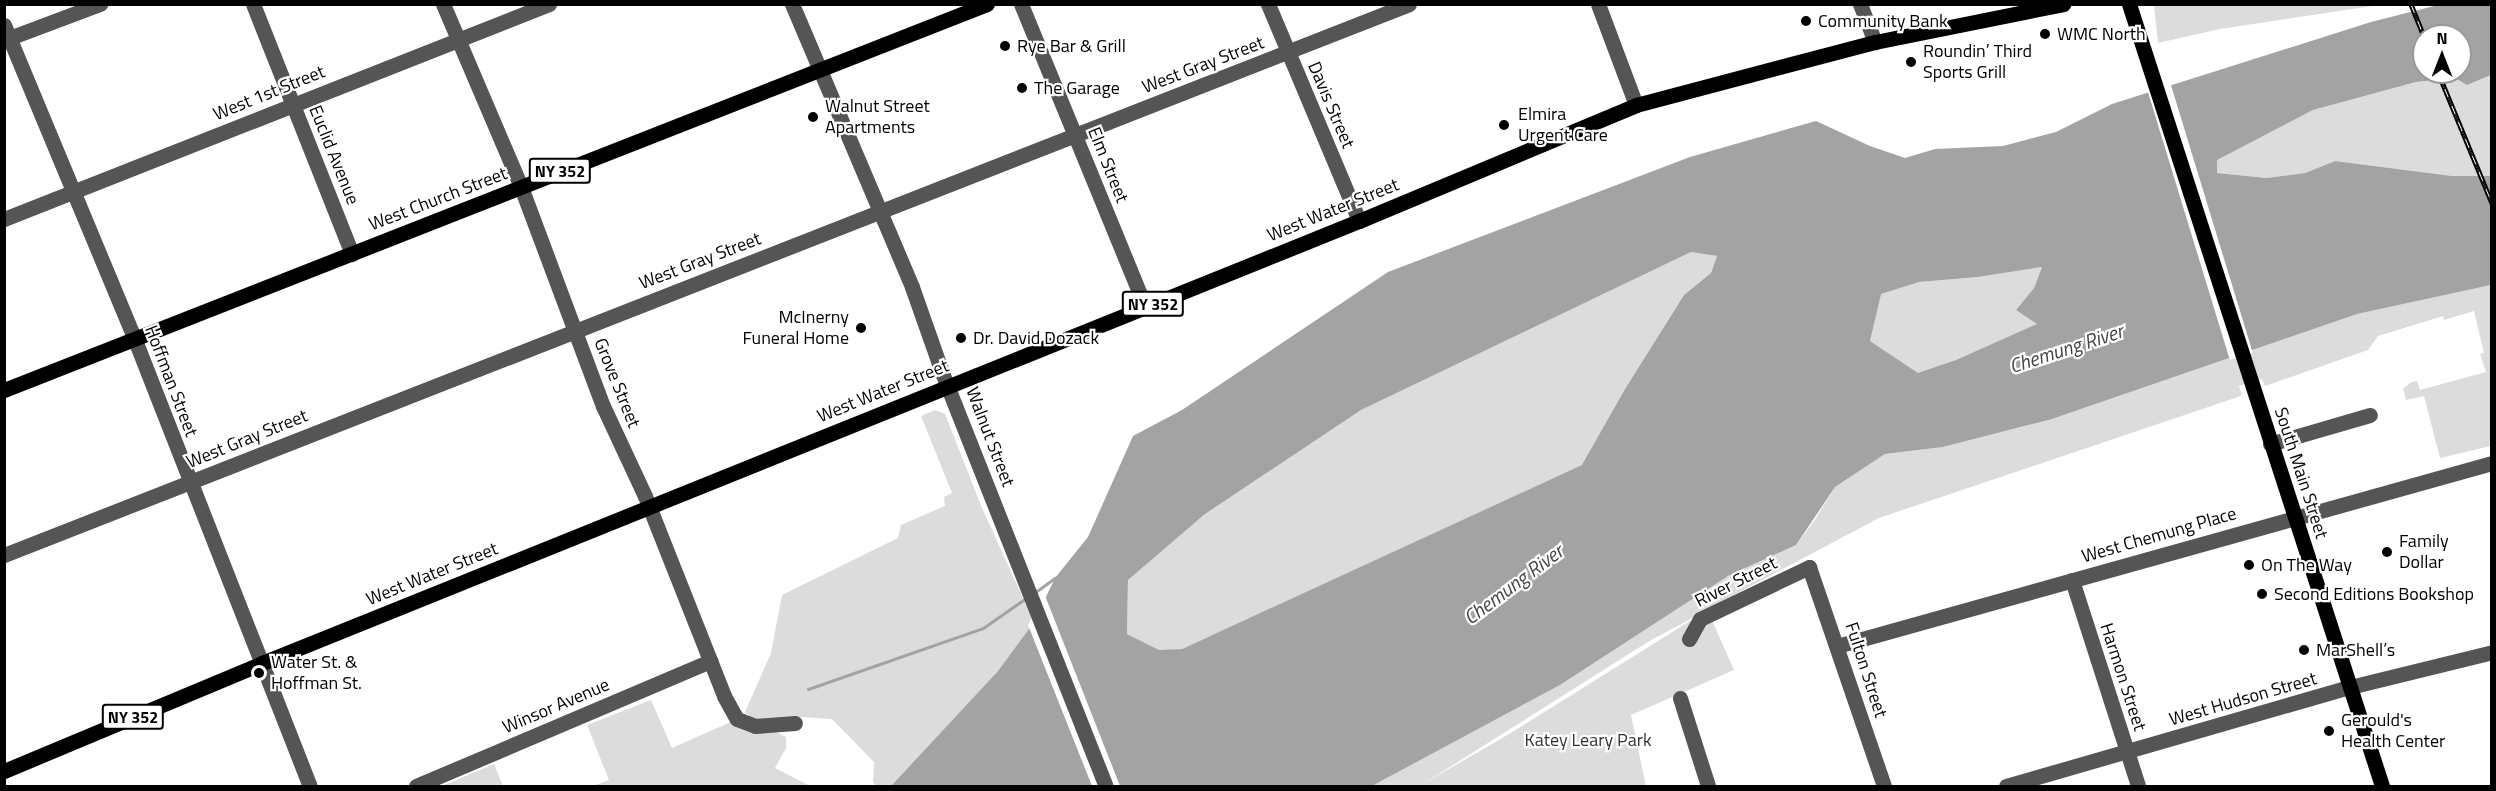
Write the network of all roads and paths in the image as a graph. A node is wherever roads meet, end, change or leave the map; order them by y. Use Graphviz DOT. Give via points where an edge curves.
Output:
graph roads {
  1 [pos="100,4"];
  2 [pos="253,4"];
  3 [pos="443,4"];
  4 [pos="549,4"];
  5 [pos="792,4"];
  6 [pos="987,4"];
  7 [pos="1021,4"];
  8 [pos="1268,4"];
  9 [pos="1409,4"];
  10 [pos="1598,4"];
  11 [pos="1860,4"];
  12 [pos="2063,4"];
  13 [pos="2129,4"];
  14 [pos="6,34"];
  15 [pos="458,40"];
  16 [pos="1875,42"];
  17 [pos="1288,53"];
  18 [pos="819,69"];
  19 [pos="292,104"];
  20 [pos="1636,105"];
  21 [pos="1074,135"];
  22 [pos="521,187"];
  23 [pos="74,191"];
  24 [pos="880,212"];
  25 [pos="4,219"];
  26 [pos="1359,220"];
  27 [pos="352,254"];
  28 [pos="1145,308"];
  29 [pos="574,331"];
  30 [pos="135,340"];
  31 [pos="948,385"];
  32 [pos="4,390"];
  33 [pos="2370,415"];
  34 [pos="2270,444"];
  35 [pos="2492,463"];
  36 [pos="189,483"];
  37 [pos="649,507"];
  38 [pos="2296,516"];
  39 [pos="4,555"];
  40 [pos="1809,567"];
  41 [pos="2072,580"];
  42 [pos="1689,639"];
  43 [pos="1837,646"];
  44 [pos="2492,652"];
  45 [pos="711,661"];
  46 [pos="262,663"];
  47 [pos="2350,687"];
  48 [pos="1680,698"];
  49 [pos="795,723"];
  50 [pos="2127,753"];
  51 [pos="4,771"];
  52 [pos="310,786"];
  53 [pos="417,786"];
  54 [pos="1106,786"];
  55 [pos="1708,786"];
  56 [pos="1884,786"];
  57 [pos="2006,786"];
  58 [pos="2138,786"];
  59 [pos="2382,786"];
  1 -- 14 [label="street"];
  2 -- 19 [label="street, Euclid Avenue"];
  3 -- 15 [label="street, Grove Street"];
  4 -- 15 [label="street, West 1st Street"];
  5 -- 18 [label="street, Walnut Street"];
  6 -- 18 [label="main road, West Church Street / NY 352"];
  7 -- 21 [label="street, Elm Street"];
  8 -- 17 [label="street, Davis Street"];
  9 -- 17 [label="street, West Gray Street"];
  10 -- 20 [label="street"];
  11 -- 16 [label="street"];
  12 -- 16 [label="main road, West Water Street / NY 352"];
  13 -- 34 [label="main road, South Main Street"];
  14 -- 23 [label="street, Hoffman Street"];
  15 -- 19 [label="street, West 1st Street"];
  15 -- 22 [label="street, Grove Street"];
  16 -- 20 [label="main road, West Water Street / NY 352"];
  17 -- 21 [label="street, West Gray Street"];
  17 -- 26 [label="street, Davis Street"];
  18 -- 22 [label="main road, West Church Street / NY 352"];
  18 -- 24 [label="street, Walnut Street"];
  19 -- 23 [label="street, West 1st Street"];
  19 -- 27 [label="street, Euclid Avenue"];
  20 -- 26 [label="main road, West Water Street / NY 352"];
  21 -- 24 [label="street, West Gray Street"];
  21 -- 28 [label="street, Elm Street"];
  22 -- 27 [label="main road, West Church Street / NY 352"];
  22 -- 29 [label="street, Grove Street"];
  23 -- 25 [label="street, West 1st Street"];
  23 -- 30 [label="street, Hoffman Street"];
  24 -- 29 [label="street, West Gray Street"];
  24 -- 31 [label="street, Walnut Street"];
  26 -- 28 [label="main road, West Water Street / NY 352"];
  27 -- 30 [label="main road, West Church Street / NY 352"];
  28 -- 31 [label="main road, West Water Street / NY 352"];
  29 -- 36 [label="street, West Gray Street"];
  29 -- 37 [label="street, Grove Street"];
  30 -- 32 [label="main road, West Church Street / NY 352"];
  30 -- 36 [label="street, Hoffman Street"];
  31 -- 37 [label="main road, West Water Street / NY 352"];
  31 -- 54 [label="street, Walnut Street"];
  33 -- 34 [label="street"];
  34 -- 38 [label="main road, South Main Street"];
  35 -- 38 [label="street, West Chemung Place"];
  36 -- 39 [label="street, West Gray Street"];
  36 -- 46 [label="street, Hoffman Street"];
  37 -- 45 [label="street, Grove Street"];
  37 -- 46 [label="main road, West Water Street / NY 352"];
  38 -- 41 [label="street, West Chemung Place"];
  38 -- 47 [label="main road, South Main Street"];
  40 -- 42 [label="street, River Street" via="1701,619"];
  40 -- 43 [label="street, Fulton Street"];
  41 -- 43 [label="street, West Chemung Place"];
  41 -- 50 [label="street, Harmon Street"];
  43 -- 56 [label="street, Fulton Street"];
  44 -- 47 [label="street, West Hudson Street"];
  45 -- 49 [label="street, Grove Street" via="737,719 755,726"];
  45 -- 53 [label="street, Winsor Avenue"];
  46 -- 51 [label="main road, West Water Street / NY 352"];
  46 -- 52 [label="street, Hoffman Street"];
  47 -- 50 [label="street, West Hudson Street"];
  47 -- 59 [label="main road, South Main Street"];
  48 -- 55 [label="street"];
  50 -- 57 [label="street, West Hudson Street"];
  50 -- 58 [label="street, Harmon Street"];
}
